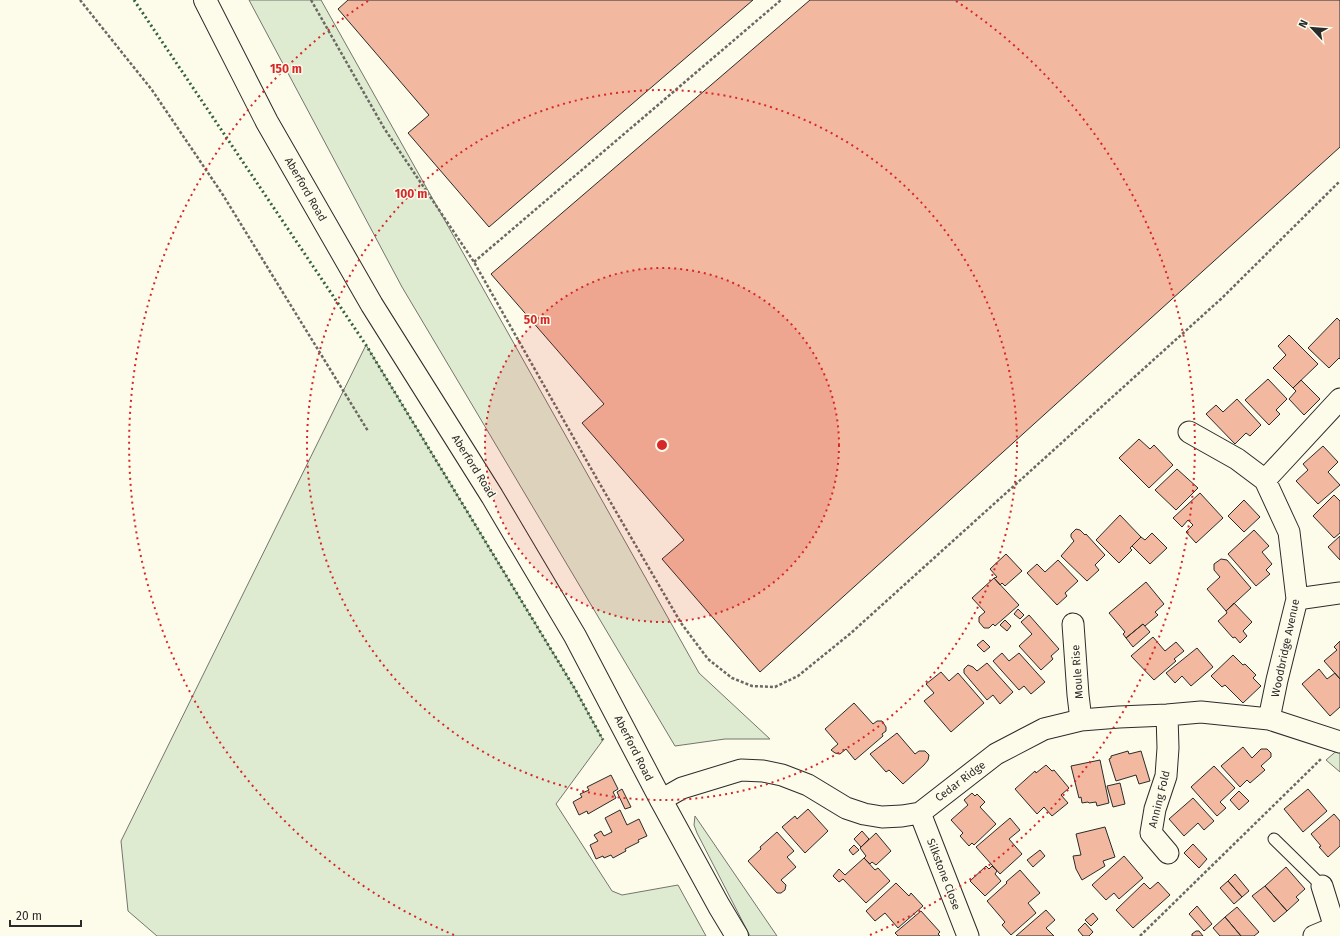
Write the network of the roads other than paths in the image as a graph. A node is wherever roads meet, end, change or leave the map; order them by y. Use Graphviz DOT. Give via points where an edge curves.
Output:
graph roads {
  1 [pos="205,0"];
  2 [pos="1340,399"];
  3 [pos="1189,432"];
  4 [pos="1265,480"];
  5 [pos="1340,593"];
  6 [pos="1297,599"];
  7 [pos="1073,624"];
  8 [pos="1167,715"];
  9 [pos="1269,719"];
  10 [pos="1081,720"];
  11 [pos="1339,742"];
  12 [pos="661,800"];
  13 [pos="920,812"];
  14 [pos="1274,839"];
  15 [pos="1168,853"];
  16 [pos="1322,886"];
  17 [pos="1338,928"];
  18 [pos="737,936"];
  19 [pos="968,936"];
  20 [pos="1314,936"];
  1 -- 12 [label="main road, Aberford Road" via="268,122 372,305 492,496 575,636"];
  2 -- 4 [label="street"];
  3 -- 4 [label="street, Woodbridge Avenue" via="1237,459"];
  4 -- 6 [label="street, Woodbridge Avenue" via="1289,532"];
  5 -- 6 [label="street"];
  6 -- 9 [label="street, Woodbridge Avenue"];
  7 -- 10 [label="street, Moule Rise"];
  8 -- 9 [label="street, Cedar Ridge" via="1201,712"];
  8 -- 10 [label="street, Cedar Ridge"];
  8 -- 15 [label="street, Anning Fold" via="1166,776 1155,809 1151,833"];
  9 -- 11 [label="street, Cedar Ridge"];
  10 -- 13 [label="street, Cedar Ridge" via="1044,729 996,754"];
  12 -- 13 [label="street, Cedar Ridge" via="682,788 741,770 763,771 808,785 846,808 864,814 882,817"];
  12 -- 18 [label="main road, Aberford Road"];
  13 -- 19 [label="street, Silkstone Close"];
  14 -- 16 [label="lane"];
  16 -- 17 [label="street"];
  17 -- 20 [label="street"];
}
